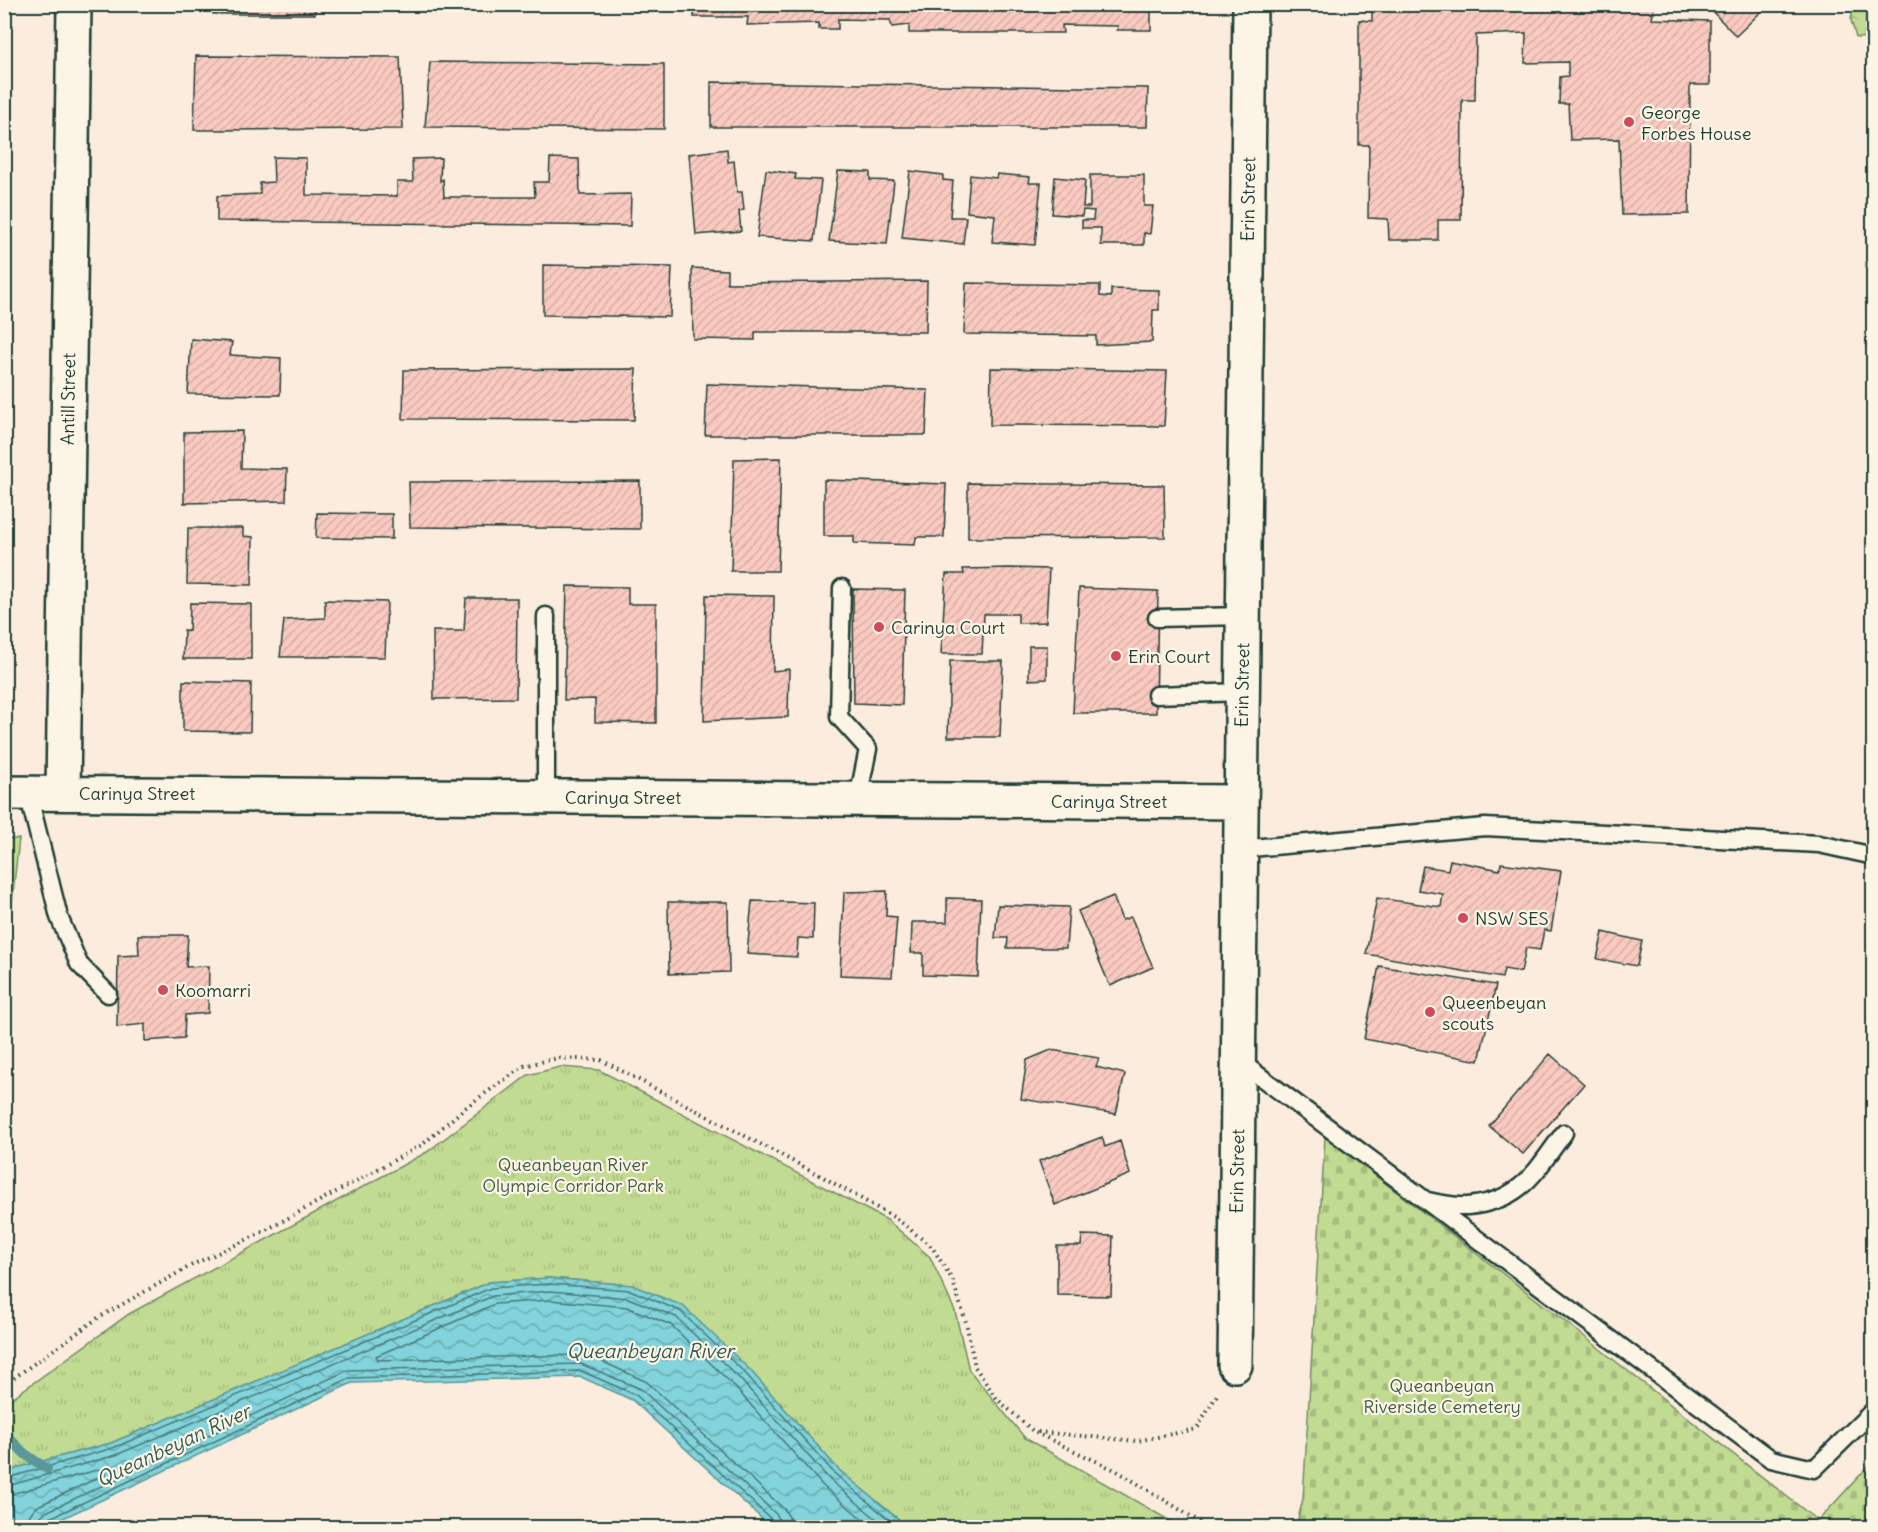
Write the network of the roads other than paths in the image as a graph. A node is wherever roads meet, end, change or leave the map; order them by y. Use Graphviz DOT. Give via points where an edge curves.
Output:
graph roads {
  1 [pos="74,4"];
  2 [pos="1250,4"];
  3 [pos="842,588"];
  4 [pos="546,616"];
  5 [pos="1243,616"];
  6 [pos="1157,618"];
  7 [pos="1242,692"];
  8 [pos="1156,694"];
  9 [pos="16,793"];
  10 [pos="63,793"];
  11 [pos="546,797"];
  12 [pos="858,799"];
  13 [pos="1241,802"];
  14 [pos="1240,849"];
  15 [pos="1874,856"];
  16 [pos="108,994"];
  17 [pos="1238,1060"];
  18 [pos="1564,1133"];
  19 [pos="1426,1201"];
  20 [pos="1235,1365"];
  21 [pos="1874,1410"];
  1 -- 10 [label="street, Antill Street"];
  2 -- 5 [label="street, Erin Street"];
  3 -- 12 [label="lane" via="839,717 868,749"];
  4 -- 11 [label="lane"];
  5 -- 6 [label="lane"];
  5 -- 7 [label="street, Erin Street"];
  7 -- 8 [label="lane"];
  7 -- 13 [label="street, Erin Street"];
  9 -- 10 [label="street, Carinya Street"];
  9 -- 16 [label="lane" via="79,964"];
  10 -- 11 [label="street, Carinya Street"];
  11 -- 12 [label="street, Carinya Street"];
  12 -- 13 [label="street, Carinya Street"];
  13 -- 14 [label="street, Erin Street"];
  14 -- 15 [label="lane" via="1485,827 1820,844"];
  14 -- 17 [label="street, Erin Street"];
  17 -- 19 [label="lane"];
  17 -- 20 [label="street, Erin Street"];
  18 -- 19 [label="lane" via="1526,1184 1503,1199 1467,1206"];
  19 -- 21 [label="lane" via="1771,1459 1814,1470"];
}
